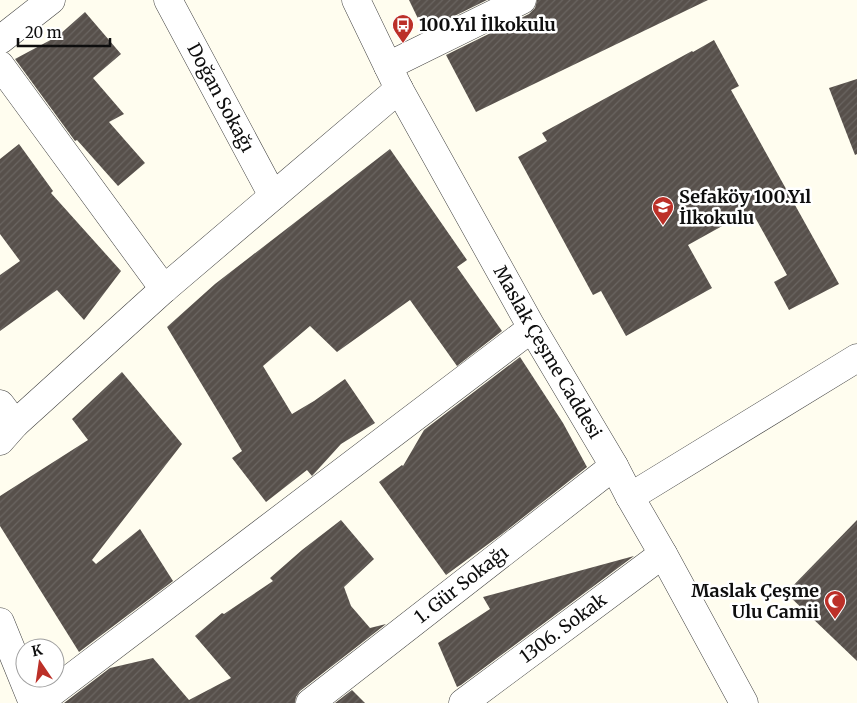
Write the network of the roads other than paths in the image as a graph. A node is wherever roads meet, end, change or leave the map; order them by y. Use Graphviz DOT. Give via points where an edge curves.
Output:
graph roads {
  1 [pos="50,0"];
  2 [pos="168,0"];
  3 [pos="356,0"];
  4 [pos="522,0"];
  5 [pos="0,40"];
  6 [pos="0,65"];
  7 [pos="394,77"];
  8 [pos="272,196"];
  9 [pos="164,289"];
  10 [pos="532,328"];
  11 [pos="857,358"];
  12 [pos="5,423"];
  13 [pos="614,466"];
  14 [pos="630,497"];
  15 [pos="663,554"];
  16 [pos="0,622"];
  17 [pos="34,703"];
  18 [pos="38,703"];
  19 [pos="310,703"];
  20 [pos="463,703"];
  21 [pos="744,703"];
  1 -- 5 [label="street"];
  2 -- 8 [label="street, Doğan Sokağı"];
  3 -- 7 [label="street, Maslak Çeşme Caddesi"];
  4 -- 7 [label="street"];
  6 -- 9 [label="street"];
  7 -- 8 [label="street"];
  7 -- 10 [label="street, Maslak Çeşme Caddesi"];
  8 -- 9 [label="street"];
  9 -- 12 [label="street"];
  10 -- 13 [label="street, Maslak Çeşme Caddesi"];
  10 -- 18 [label="street"];
  11 -- 14 [label="street"];
  13 -- 14 [label="street, Maslak Çeşme Caddesi"];
  13 -- 19 [label="street, 1. Gür Sokağı"];
  14 -- 15 [label="street, Maslak Çeşme Caddesi"];
  15 -- 20 [label="street, 1306. Sokak"];
  15 -- 21 [label="street, Maslak Çeşme Caddesi"];
  16 -- 17 [label="street"];
}
